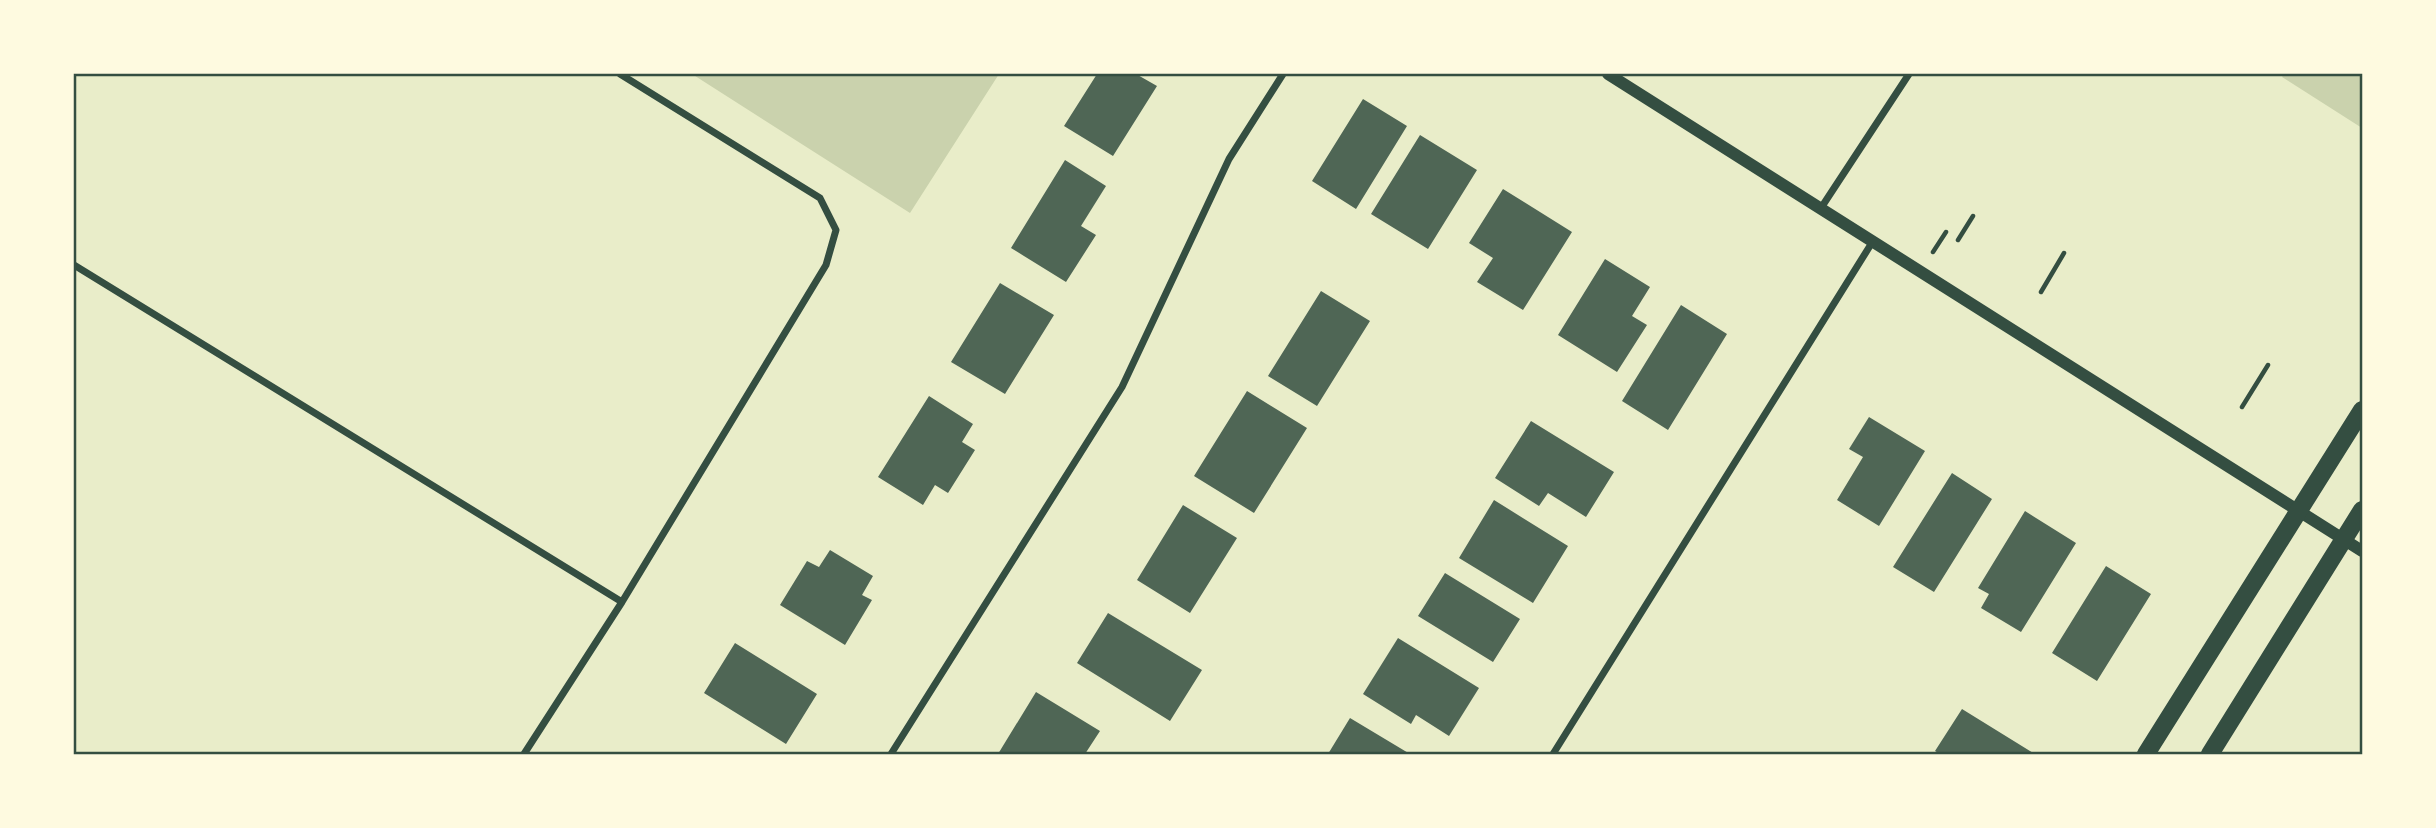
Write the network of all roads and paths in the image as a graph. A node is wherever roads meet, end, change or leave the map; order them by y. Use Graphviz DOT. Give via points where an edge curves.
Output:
graph roads {
  1 [pos="620,74"];
  2 [pos="1283,74"];
  3 [pos="1608,74"];
  4 [pos="1909,74"];
  5 [pos="1821,208"];
  6 [pos="1973,216"];
  7 [pos="1958,240"];
  8 [pos="1873,241"];
  9 [pos="2064,253"];
  10 [pos="74,265"];
  11 [pos="2041,292"];
  12 [pos="2268,365"];
  13 [pos="2242,407"];
  14 [pos="2362,410"];
  15 [pos="2300,509"];
  16 [pos="2362,510"];
  17 [pos="2344,539"];
  18 [pos="2362,551"];
  19 [pos="622,602"];
  20 [pos="524,754"];
  21 [pos="891,754"];
  22 [pos="1553,754"];
  23 [pos="2146,754"];
  24 [pos="2210,754"];
  1 -- 19 [label="street" via="820,198 836,230 826,265"];
  2 -- 21 [label="street" via="1229,159 1122,387"];
  3 -- 5 [label="street"];
  4 -- 5 [label="street"];
  5 -- 8 [label="street"];
  6 -- 7 [label="path"];
  8 -- 15 [label="street"];
  8 -- 22 [label="street"];
  9 -- 11 [label="path"];
  10 -- 19 [label="street"];
  12 -- 13 [label="path"];
  14 -- 15 [label="main road"];
  15 -- 17 [label="street"];
  15 -- 23 [label="main road"];
  16 -- 17 [label="main road"];
  17 -- 18 [label="street"];
  17 -- 24 [label="main road"];
  19 -- 20 [label="street"];
}
